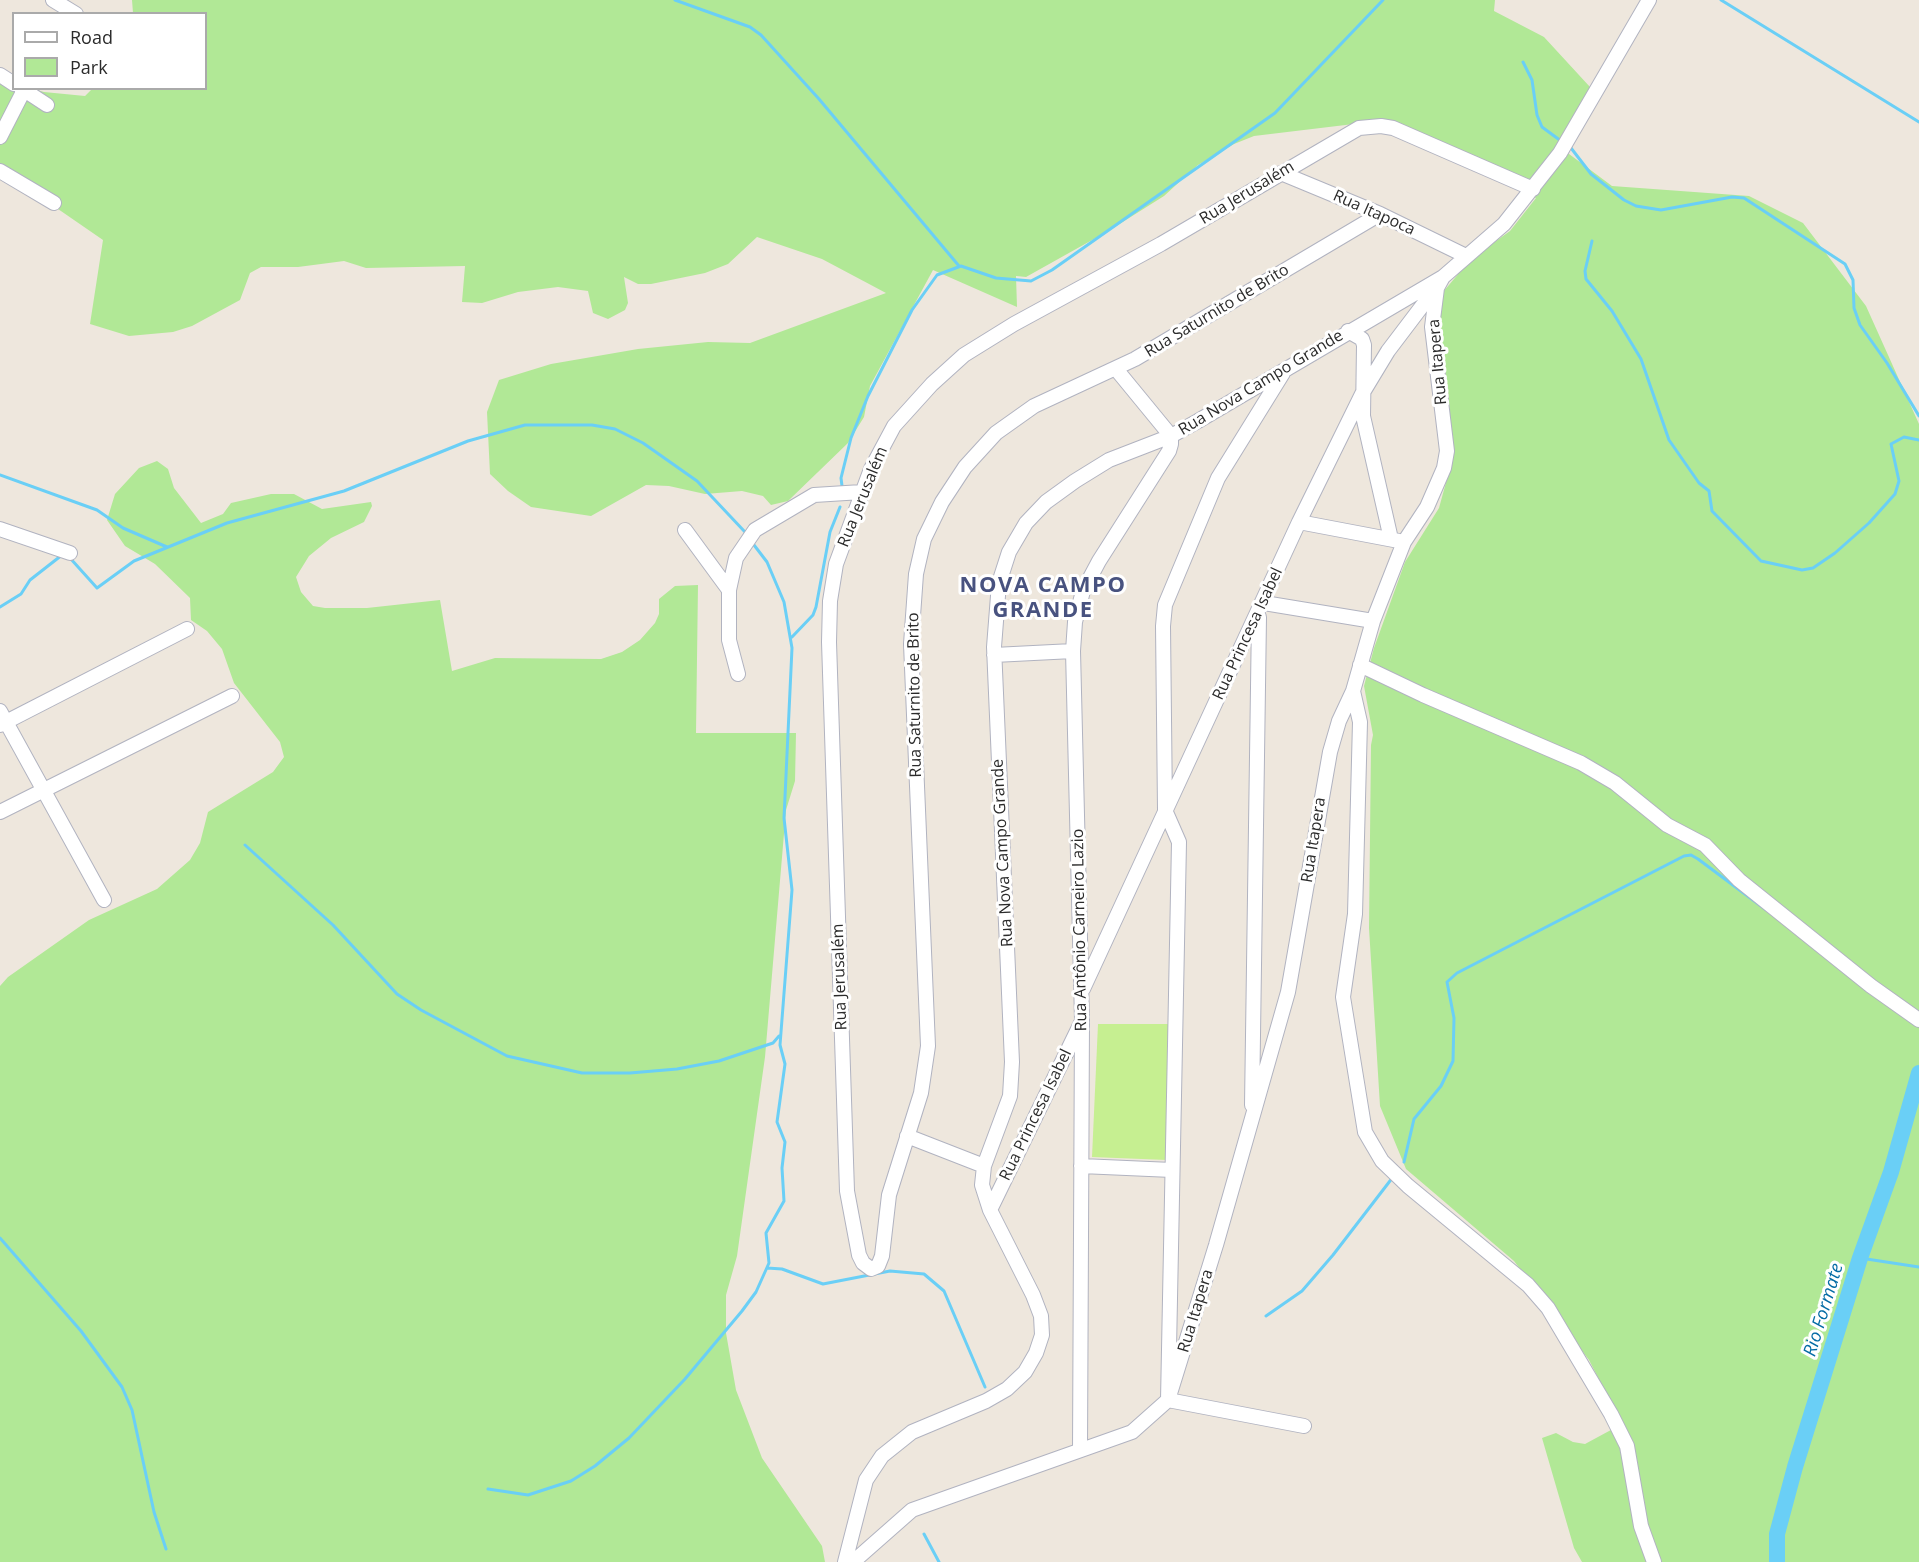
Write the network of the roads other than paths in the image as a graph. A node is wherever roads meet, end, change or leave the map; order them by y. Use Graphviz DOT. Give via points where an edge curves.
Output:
graph roads {
  1 [pos="53,0"];
  2 [pos="1649,0"];
  3 [pos="73,12"];
  4 [pos="19,90"];
  5 [pos="23,90"];
  6 [pos="47,105"];
  7 [pos="0,137"];
  8 [pos="0,171"];
  9 [pos="1281,173"];
  10 [pos="1533,189"];
  11 [pos="54,203"];
  12 [pos="1380,214"];
  13 [pos="1466,256"];
  14 [pos="1440,282"];
  15 [pos="1348,331"];
  16 [pos="1116,369"];
  17 [pos="1285,369"];
  18 [pos="1362,394"];
  19 [pos="1171,436"];
  20 [pos="862,492"];
  21 [pos="1299,522"];
  22 [pos="0,529"];
  23 [pos="685,530"];
  24 [pos="1397,541"];
  25 [pos="70,553"];
  26 [pos="729,590"];
  27 [pos="1261,608"];
  28 [pos="1373,621"];
  29 [pos="186,629"];
  30 [pos="1073,651"];
  31 [pos="994,655"];
  32 [pos="1360,665"];
  33 [pos="738,674"];
  34 [pos="1353,691"];
  35 [pos="232,696"];
  36 [pos="2,720"];
  37 [pos="43,790"];
  38 [pos="1165,810"];
  39 [pos="0,812"];
  40 [pos="104,900"];
  41 [pos="1081,993"];
  42 [pos="1082,1020"];
  43 [pos="1919,1020"];
  44 [pos="1251,1125"];
  45 [pos="908,1136"];
  46 [pos="984,1166"];
  47 [pos="1081,1166"];
  48 [pos="1172,1170"];
  49 [pos="990,1210"];
  50 [pos="871,1269"];
  51 [pos="1168,1400"];
  52 [pos="1304,1426"];
  53 [pos="1080,1450"];
  54 [pos="845,1562"];
  55 [pos="853,1562"];
  56 [pos="1654,1562"];
  1 -- 3 [label="street"];
  2 -- 10 [label="street" via="1560,153"];
  4 -- 7 [label="street"];
  5 -- 6 [label="street"];
  8 -- 11 [label="street"];
  9 -- 10 [label="street, Rua Jerusalém" via="1359,128 1382,126"];
  9 -- 12 [label="street, Rua Itapoca"];
  9 -- 20 [label="street, Rua Jerusalém" via="964,355 894,426"];
  10 -- 13 [label="street" via="1504,224"];
  12 -- 13 [label="street, Rua Itapoca"];
  12 -- 16 [label="street, Rua Saturnito de Brito"];
  13 -- 14 [label="street"];
  14 -- 15 [label="street, Rua Nova Campo Grande"];
  14 -- 18 [label="street, Rua Princesa Isabel" via="1388,351"];
  14 -- 24 [label="street, Rua Itapera" via="1432,327 1447,451 1438,486"];
  15 -- 17 [label="street, Rua Nova Campo Grande"];
  15 -- 18 [label="street" via="1359,336 1364,345"];
  16 -- 19 [label="street"];
  16 -- 45 [label="street, Rua Saturnito de Brito" via="1034,406 996,433 965,467 924,539 916,574 911,644 928,1046 921,1093"];
  17 -- 19 [label="street, Rua Nova Campo Grande"];
  17 -- 38 [label="street" via="1218,478 1165,605"];
  18 -- 21 [label="street, Rua Princesa Isabel"];
  18 -- 24 [label="street" via="1363,416"];
  19 -- 30 [label="street, Rua Antônio Carneiro Lazio" via="1169,451 1083,591"];
  19 -- 31 [label="street, Rua Nova Campo Grande" via="1109,460 1046,502 1026,523 1009,552 999,583"];
  20 -- 26 [label="street" via="814,495 755,530 736,558"];
  20 -- 50 [label="street, Rua Jerusalém" via="836,564 828,642 847,1191 859,1255"];
  21 -- 24 [label="street"];
  21 -- 27 [label="street, Rua Princesa Isabel"];
  22 -- 25 [label="street"];
  23 -- 26 [label="street"];
  24 -- 28 [label="street, Rua Itapera"];
  26 -- 33 [label="street" via="729,640"];
  27 -- 28 [label="street"];
  27 -- 38 [label="street, Rua Princesa Isabel"];
  27 -- 44 [label="street"];
  28 -- 32 [label="street, Rua Itapera"];
  29 -- 36 [label="street"];
  30 -- 31 [label="street"];
  30 -- 41 [label="street, Rua Antônio Carneiro Lazio"];
  31 -- 46 [label="street, Rua Nova Campo Grande" via="1012,1062 1010,1096"];
  32 -- 34 [label="street, Rua Itapera"];
  32 -- 43 [label="street" via="1581,763 1615,783 1667,825 1705,845 1739,880"];
  34 -- 44 [label="street, Rua Itapera" via="1330,752 1298,946"];
  34 -- 56 [label="street" via="1360,722 1355,914 1343,997 1365,1132 1382,1161 1528,1285 1548,1308 1627,1446 1641,1526"];
  35 -- 37 [label="street"];
  36 -- 37 [label="street"];
  37 -- 39 [label="street"];
  37 -- 40 [label="street"];
  38 -- 41 [label="street, Rua Princesa Isabel"];
  38 -- 48 [label="street" via="1179,842"];
  41 -- 42 [label="street, Rua Antônio Carneiro Lazio"];
  42 -- 47 [label="street, Rua Antônio Carneiro Lazio"];
  42 -- 49 [label="street, Rua Princesa Isabel"];
  44 -- 51 [label="street, Rua Itapera"];
  45 -- 46 [label="street"];
  45 -- 50 [label="street, Rua Saturnito de Brito" via="889,1195 882,1256 878,1266"];
  46 -- 49 [label="street, Rua Nova Campo Grande" via="982,1185"];
  47 -- 48 [label="street"];
  47 -- 53 [label="street, Rua Antônio Carneiro Lazio"];
  48 -- 51 [label="street"];
  49 -- 54 [label="street, Rua Nova Campo Grande" via="1041,1316 1042,1335 1036,1353 1025,1372 1007,1389 912,1432 882,1456 866,1480"];
  51 -- 52 [label="street"];
  51 -- 53 [label="street" via="1132,1432"];
  53 -- 55 [label="street" via="912,1510"];
}
